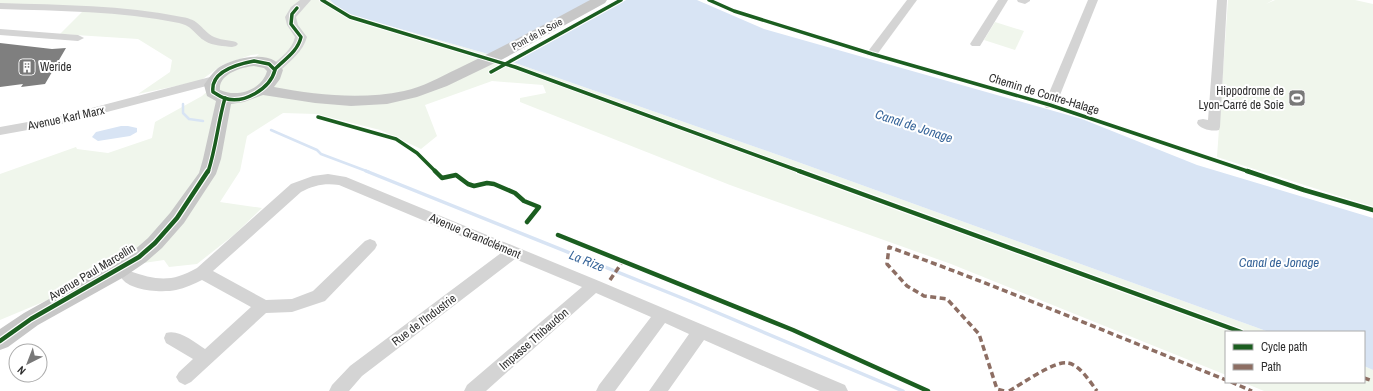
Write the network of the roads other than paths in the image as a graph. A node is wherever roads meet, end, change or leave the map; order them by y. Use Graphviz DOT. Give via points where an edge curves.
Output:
graph roads {
  1 [pos="306,0"];
  2 [pos="600,0"];
  3 [pos="912,0"];
  4 [pos="1003,0"];
  5 [pos="1093,0"];
  6 [pos="1222,0"];
  7 [pos="0,6"];
  8 [pos="0,32"];
  9 [pos="78,38"];
  10 [pos="232,44"];
  11 [pos="976,44"];
  12 [pos="872,54"];
  13 [pos="269,75"];
  14 [pos="217,90"];
  15 [pos="1050,104"];
  16 [pos="1203,123"];
  17 [pos="0,131"];
  18 [pos="370,245"];
  19 [pos="513,252"];
  20 [pos="202,272"];
  21 [pos="128,277"];
  22 [pos="593,285"];
  23 [pos="263,306"];
  24 [pos="661,316"];
  25 [pos="700,332"];
  26 [pos="172,338"];
  27 [pos="0,341"];
  28 [pos="206,358"];
  29 [pos="185,377"];
  30 [pos="338,391"];
  31 [pos="473,391"];
  32 [pos="605,391"];
  33 [pos="658,391"];
  34 [pos="839,391"];
  1 -- 13 [label="street" via="290,19 293,29 300,37 298,46"];
  2 -- 13 [label="main road, Pont de la Soie" via="474,68 422,91 403,96 373,100 305,97"];
  3 -- 12 [label="street"];
  4 -- 11 [label="street"];
  5 -- 15 [label="street"];
  6 -- 16 [label="street" via="1214,127"];
  7 -- 10 [label="street" via="85,9 182,20 195,25 209,39"];
  8 -- 9 [label="street"];
  13 -- 14 [label="main road" via="242,98"];
  13 -- 14 [label="main road, Pont de la Soie" via="254,61 236,65 220,73"];
  14 -- 17 [label="street, Avenue Karl Marx" via="132,102 61,120"];
  14 -- 27 [label="main road, Avenue Paul Marcellin" via="219,120 212,159 207,174 177,218 139,257 30,319"];
  18 -- 23 [label="street" via="319,296 274,308"];
  19 -- 20 [label="street, Avenue Grandclément" via="341,180 324,178 308,181 296,188"];
  19 -- 22 [label="street, Avenue Grandclément"];
  19 -- 30 [label="street, Rue de l'Industrie" via="356,371"];
  20 -- 21 [label="street, Avenue Grandclément" via="176,284 148,283"];
  20 -- 23 [label="street"];
  22 -- 24 [label="street, Avenue Grandclément"];
  22 -- 31 [label="street, Impasse Thibaudon"];
  23 -- 28 [label="street"];
  24 -- 25 [label="street, Avenue Grandclément"];
  24 -- 32 [label="street"];
  25 -- 33 [label="street"];
  25 -- 34 [label="street, Avenue Grandclément"];
  26 -- 28 [label="street"];
  28 -- 29 [label="street"];
}
